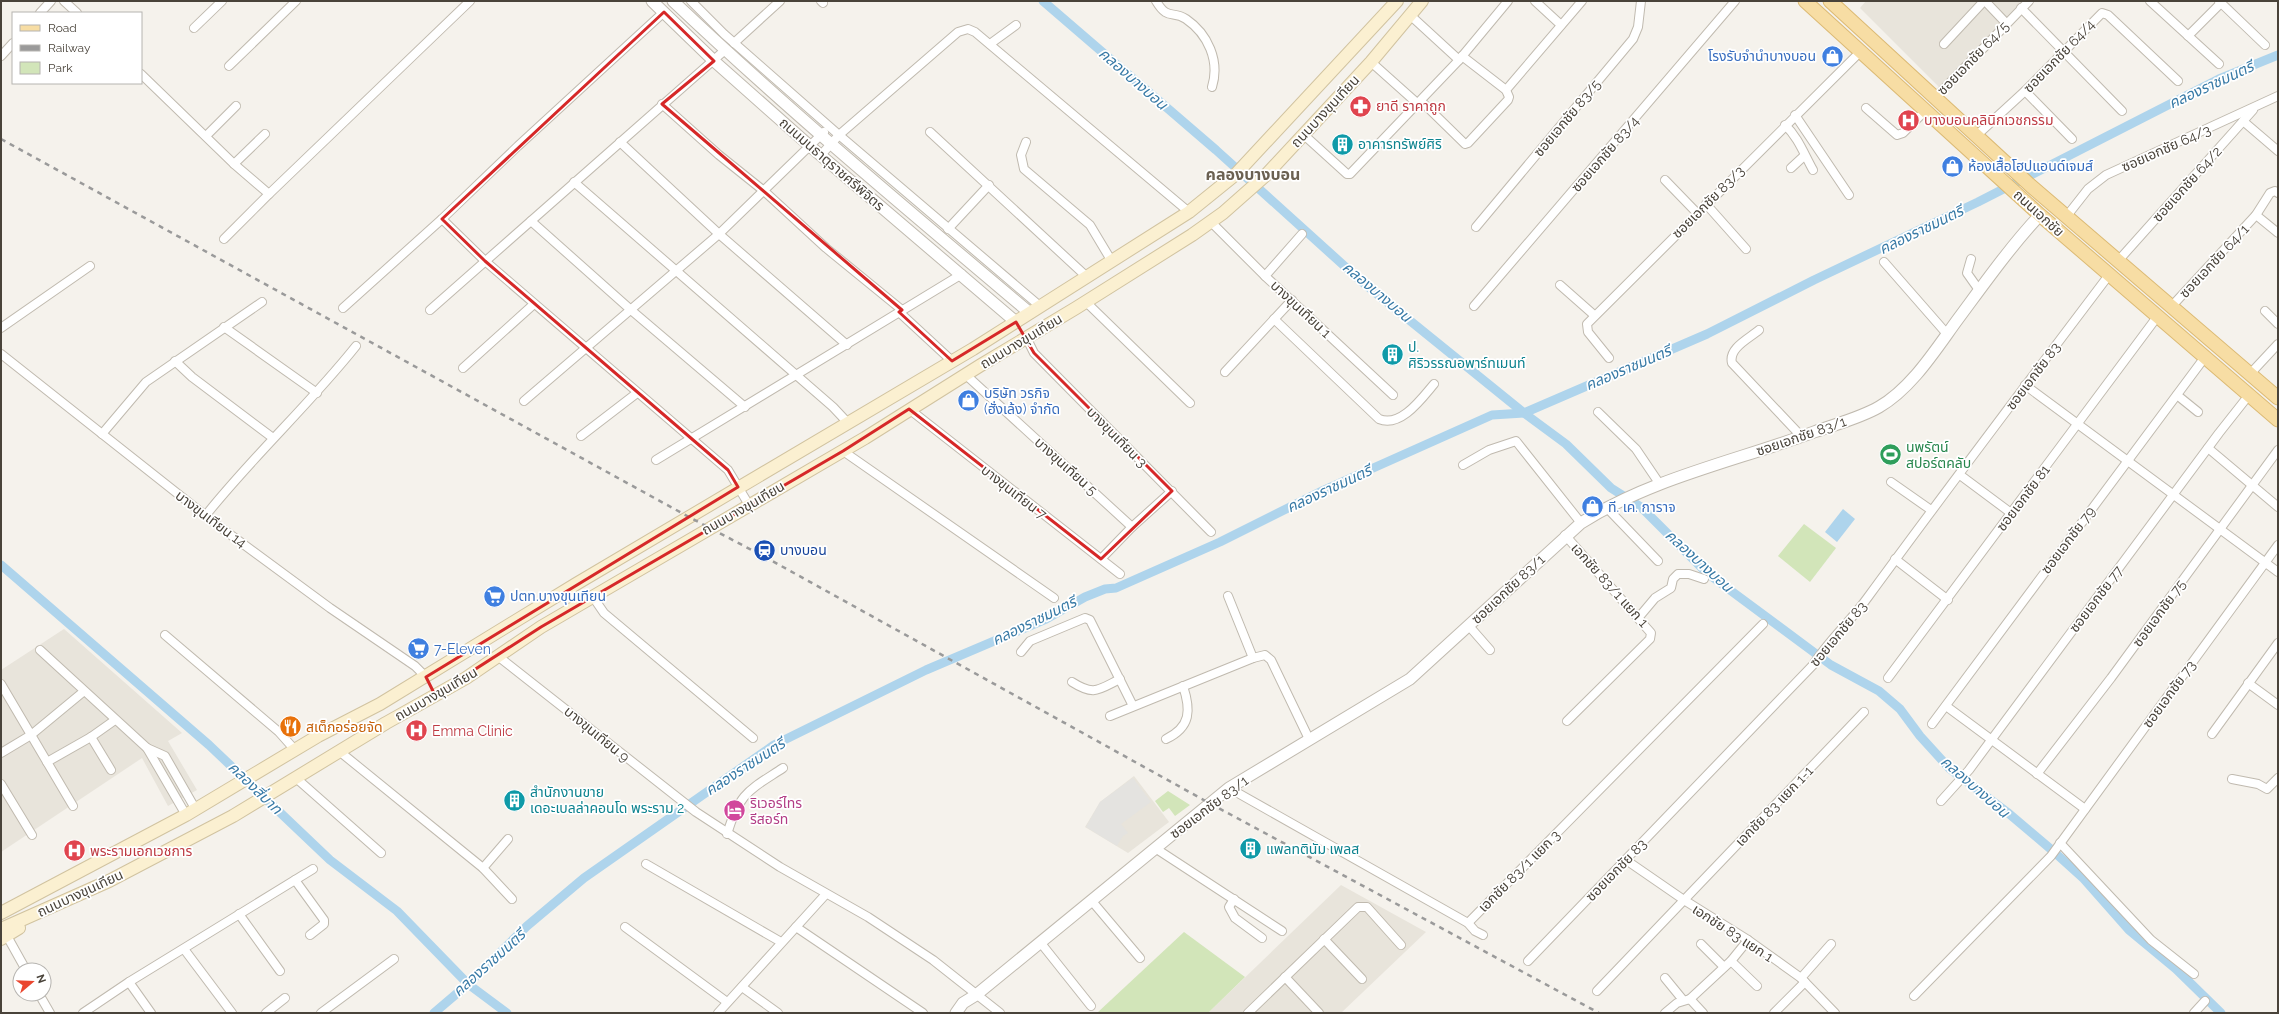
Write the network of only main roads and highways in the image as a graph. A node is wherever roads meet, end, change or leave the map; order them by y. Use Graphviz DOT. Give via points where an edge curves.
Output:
graph roads {
  1 [pos="1397,1"];
  2 [pos="1422,1"];
  3 [pos="1806,1"];
  4 [pos="1830,1"];
  5 [pos="1030,314"];
  6 [pos="1016,322"];
  7 [pos="1040,331"];
  8 [pos="1027,339"];
  9 [pos="2278,398"];
  10 [pos="2267,410"];
  11 [pos="2278,420"];
  12 [pos="670,529"];
  13 [pos="680,545"];
  14 [pos="426,677"];
  15 [pos="435,695"];
  16 [pos="17,905"];
  17 [pos="1,909"];
  18 [pos="1,913"];
  19 [pos="3,935"];
  1 -- 5 [label="main road, ถนนบางขุนเทียน" via="1236,174 1189,212"];
  2 -- 7 [label="main road, ถนนบางขุนเทียน" via="1371,62 1251,189 1211,222"];
  3 -- 10 [label="main road, ถนนเอกชัย" via="2040,215"];
  4 -- 9 [label="main road, ถนนเอกชัย" via="2031,186"];
  5 -- 6 [label="main road, ถนนบางขุนเทียน"];
  5 -- 7 [label="main road"];
  6 -- 8 [label="main road"];
  6 -- 12 [label="main road, ถนนบางขุนเทียน"];
  7 -- 8 [label="main road, ถนนบางขุนเทียน"];
  8 -- 13 [label="main road, ถนนบางขุนเทียน" via="843,451"];
  9 -- 10 [label="main road"];
  10 -- 11 [label="main road, ถนนเอกชัย"];
  12 -- 13 [label="main road"];
  12 -- 14 [label="main road, ถนนบางขุนเทียน"];
  13 -- 15 [label="main road, ถนนบางขุนเทียน" via="541,627"];
  14 -- 15 [label="main road"];
  14 -- 16 [label="main road, ถนนบางขุนเทียน" via="191,812"];
  15 -- 19 [label="main road, ถนนบางขุนเทียน" via="256,802 126,872 57,904"];
  16 -- 17 [label="main road"];
  16 -- 18 [label="main road, ถนนบางขุนเทียน"];
}
